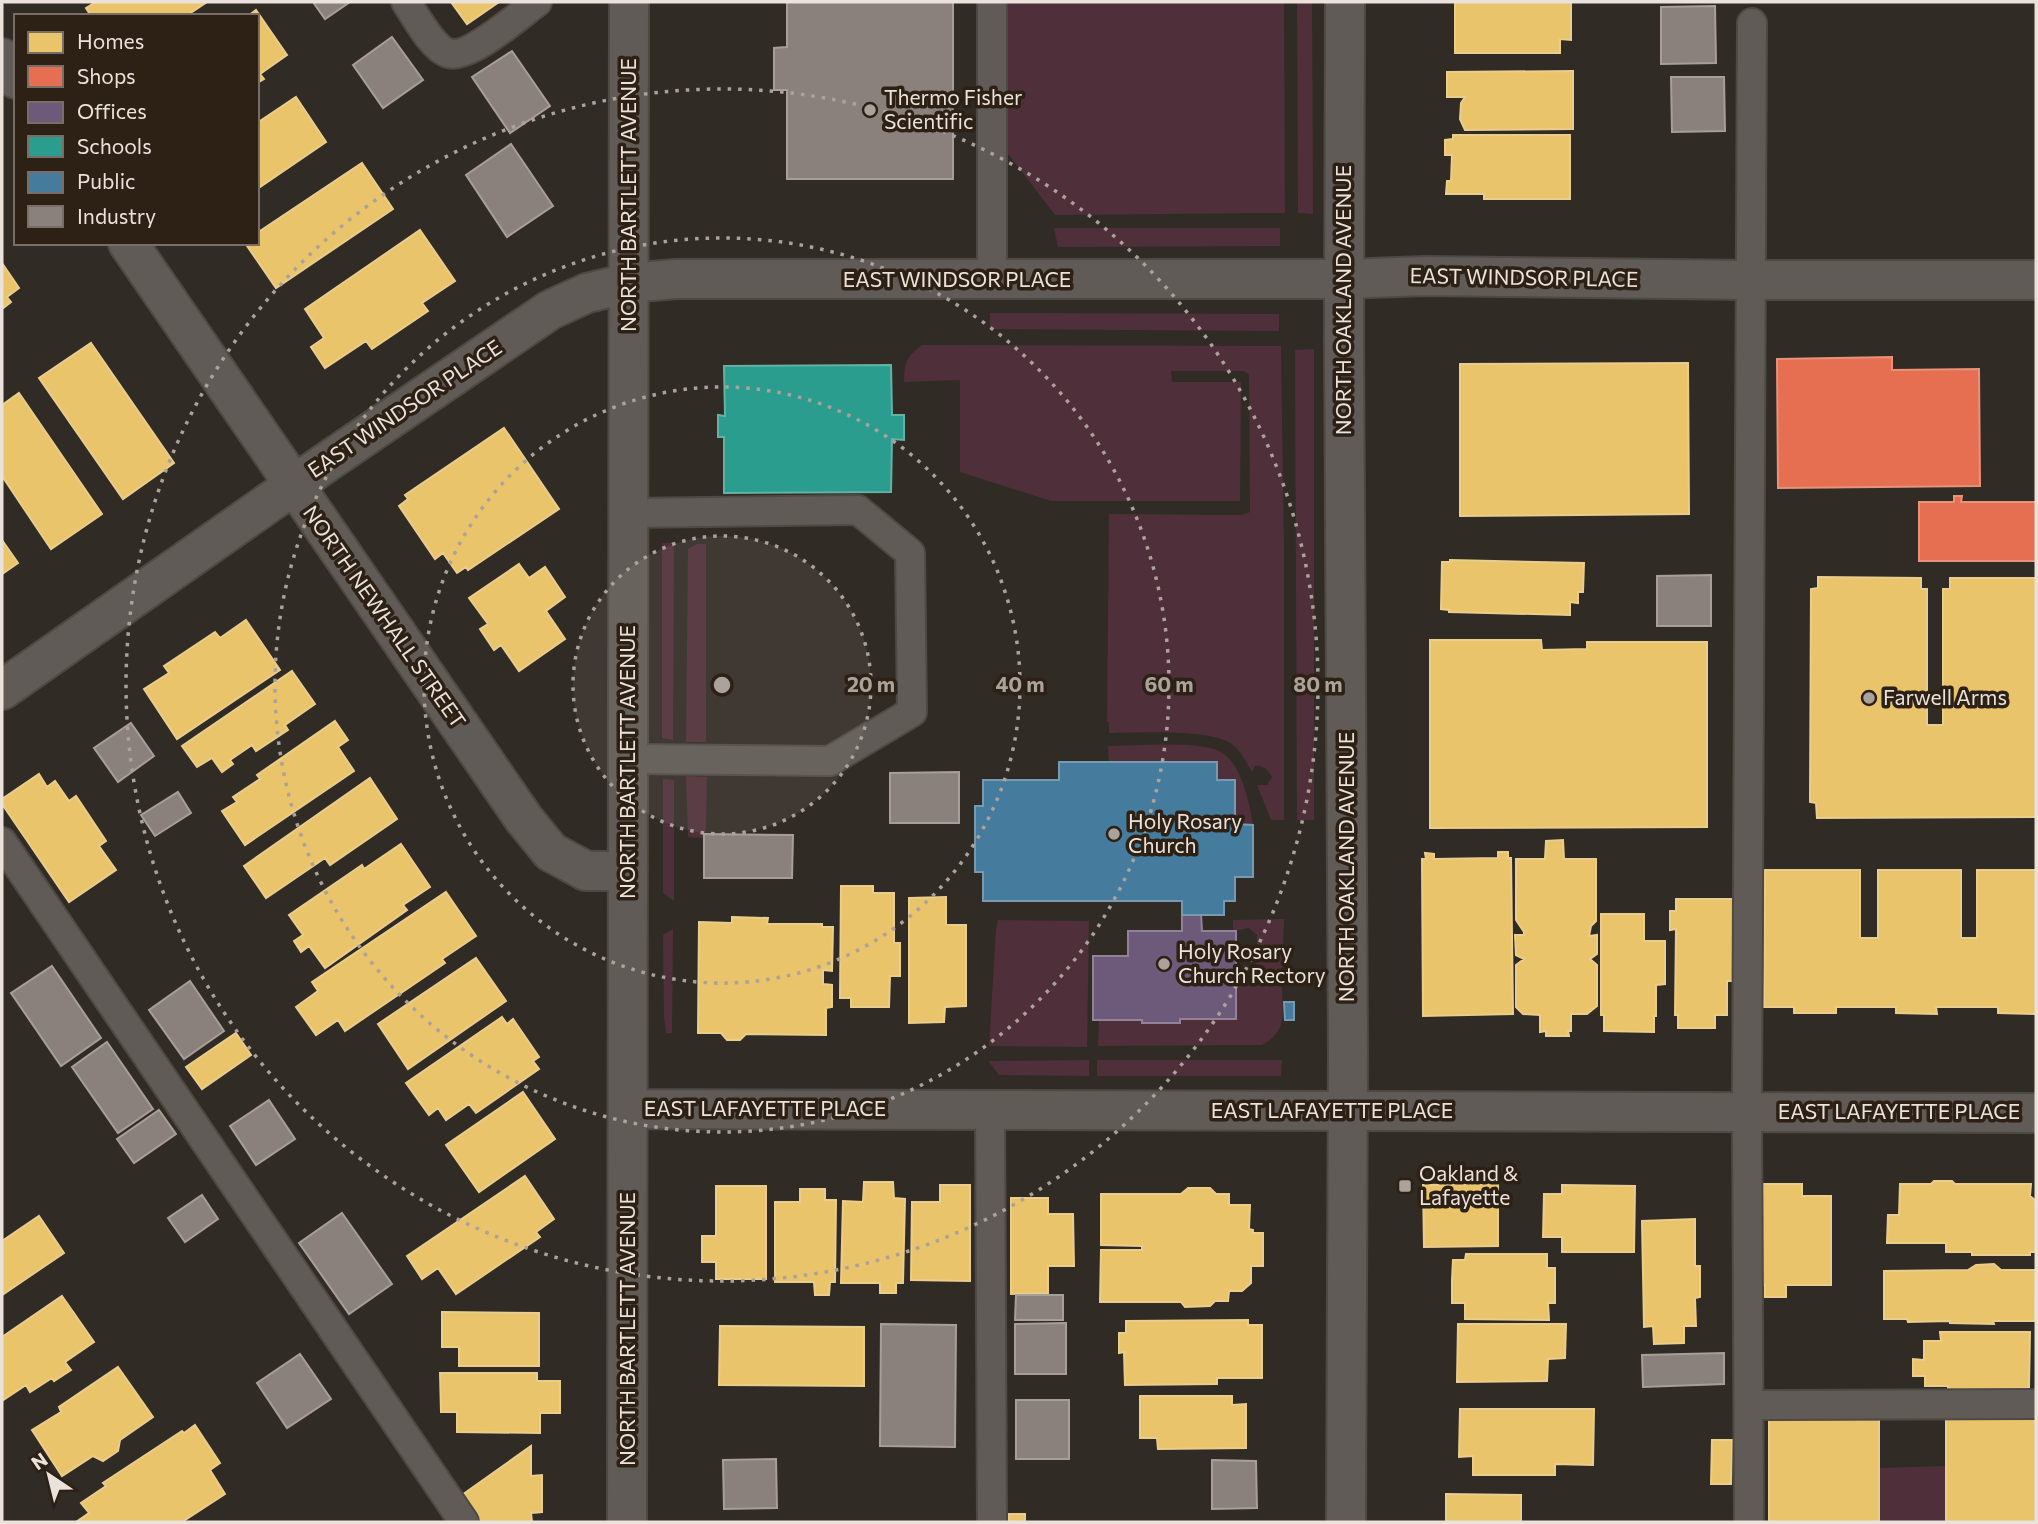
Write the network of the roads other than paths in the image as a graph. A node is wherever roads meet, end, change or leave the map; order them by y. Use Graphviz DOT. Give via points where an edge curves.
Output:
graph roads {
  1 [pos="406,2"];
  2 [pos="537,2"];
  3 [pos="629,2"];
  4 [pos="992,2"];
  5 [pos="1345,2"];
  6 [pos="1752,23"];
  7 [pos="2,58"];
  8 [pos="14,76"];
  9 [pos="129,245"];
  10 [pos="1343,279"];
  11 [pos="992,280"];
  12 [pos="1751,280"];
  13 [pos="2036,280"];
  14 [pos="629,283"];
  15 [pos="293,485"];
  16 [pos="629,513"];
  17 [pos="2,690"];
  18 [pos="628,759"];
  19 [pos="2,842"];
  20 [pos="628,871"];
  21 [pos="628,1110"];
  22 [pos="990,1110"];
  23 [pos="1348,1111"];
  24 [pos="1747,1112"];
  25 [pos="2036,1113"];
  26 [pos="2036,1404"];
  27 [pos="1750,1405"];
  28 [pos="464,1522"];
  29 [pos="627,1522"];
  30 [pos="992,1522"];
  31 [pos="1346,1522"];
  32 [pos="1749,1522"];
  1 -- 2 [label="lane" via="437,45 448,53 461,53"];
  3 -- 14 [label="street, NORTH BARTLETT AVENUE"];
  4 -- 11 [label="lane"];
  5 -- 10 [label="street, NORTH OAKLAND AVENUE"];
  6 -- 12 [label="lane"];
  7 -- 8 [label="street"];
  9 -- 15 [label="street, NORTH NEWHALL STREET"];
  10 -- 11 [label="street, EAST WINDSOR PLACE"];
  10 -- 12 [label="street, EAST WINDSOR PLACE"];
  10 -- 23 [label="street, NORTH OAKLAND AVENUE"];
  11 -- 14 [label="street, EAST WINDSOR PLACE" via="676,279"];
  12 -- 13 [label="street, EAST WINDSOR PLACE"];
  12 -- 24 [label="lane"];
  14 -- 15 [label="street, EAST WINDSOR PLACE" via="587,293 550,310"];
  14 -- 16 [label="street, NORTH BARTLETT AVENUE"];
  15 -- 17 [label="street, EAST WINDSOR PLACE"];
  15 -- 20 [label="street, NORTH NEWHALL STREET" via="551,852 586,871"];
  16 -- 18 [label="street, NORTH BARTLETT AVENUE"];
  16 -- 18 [label="lane" via="858,510 910,553 912,712 830,761"];
  18 -- 20 [label="street, NORTH BARTLETT AVENUE"];
  19 -- 28 [label="lane"];
  20 -- 21 [label="street, NORTH BARTLETT AVENUE"];
  21 -- 22 [label="street, EAST LAFAYETTE PLACE"];
  21 -- 29 [label="street, NORTH BARTLETT AVENUE"];
  22 -- 23 [label="street, EAST LAFAYETTE PLACE"];
  22 -- 30 [label="lane"];
  23 -- 24 [label="street, EAST LAFAYETTE PLACE"];
  23 -- 31 [label="street, NORTH OAKLAND AVENUE"];
  24 -- 25 [label="street, EAST LAFAYETTE PLACE"];
  24 -- 27 [label="lane"];
  26 -- 27 [label="lane"];
  27 -- 32 [label="lane"];
}
